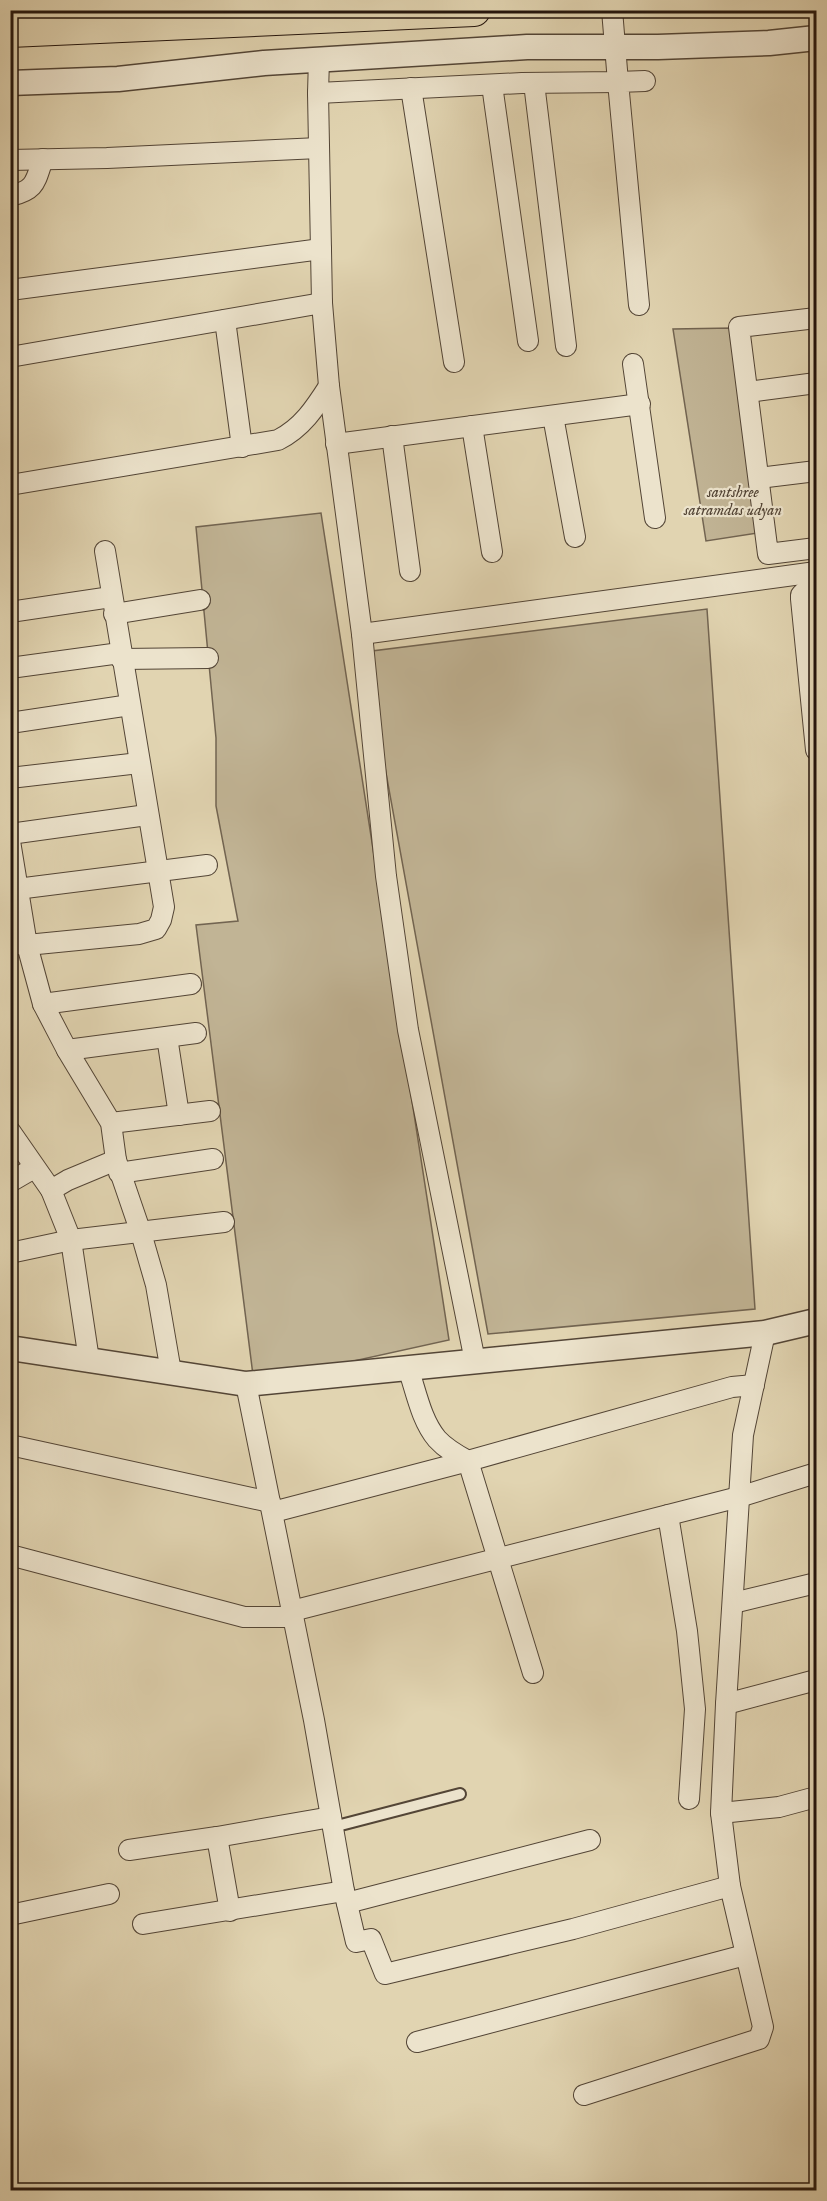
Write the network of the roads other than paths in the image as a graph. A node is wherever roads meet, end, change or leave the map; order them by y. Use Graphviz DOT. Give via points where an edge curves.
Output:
graph roads {
  1 [pos="474,10"];
  2 [pos="612,10"];
  3 [pos="10,31"];
  4 [pos="816,38"];
  5 [pos="615,47"];
  6 [pos="319,59"];
  7 [pos="645,81"];
  8 [pos="618,82"];
  9 [pos="10,83"];
  10 [pos="534,83"];
  11 [pos="492,86"];
  12 [pos="411,88"];
  13 [pos="318,93"];
  14 [pos="319,148"];
  15 [pos="43,159"];
  16 [pos="10,160"];
  17 [pos="10,196"];
  18 [pos="321,249"];
  19 [pos="10,290"];
  20 [pos="322,303"];
  21 [pos="639,305"];
  22 [pos="816,318"];
  23 [pos="225,320"];
  24 [pos="528,341"];
  25 [pos="566,346"];
  26 [pos="10,357"];
  27 [pos="454,362"];
  28 [pos="633,364"];
  29 [pos="816,383"];
  30 [pos="329,386"];
  31 [pos="748,392"];
  32 [pos="640,404"];
  33 [pos="553,416"];
  34 [pos="472,426"];
  35 [pos="392,436"];
  36 [pos="336,444"];
  37 [pos="242,447"];
  38 [pos="816,471"];
  39 [pos="759,478"];
  40 [pos="10,485"];
  41 [pos="655,518"];
  42 [pos="575,537"];
  43 [pos="816,548"];
  44 [pos="105,551"];
  45 [pos="492,552"];
  46 [pos="410,572"];
  47 [pos="816,572"];
  48 [pos="816,589"];
  49 [pos="200,600"];
  50 [pos="113,605"];
  51 [pos="10,612"];
  52 [pos="362,634"];
  53 [pos="121,656"];
  54 [pos="208,658"];
  55 [pos="10,668"];
  56 [pos="130,705"];
  57 [pos="10,723"];
  58 [pos="816,750"];
  59 [pos="140,763"];
  60 [pos="10,778"];
  61 [pos="147,815"];
  62 [pos="10,834"];
  63 [pos="10,841"];
  64 [pos="207,866"];
  65 [pos="156,872"];
  66 [pos="18,889"];
  67 [pos="19,944"];
  68 [pos="190,984"];
  69 [pos="43,1004"];
  70 [pos="196,1033"];
  71 [pos="167,1037"];
  72 [pos="67,1050"];
  73 [pos="210,1111"];
  74 [pos="179,1115"];
  75 [pos="111,1123"];
  76 [pos="10,1131"];
  77 [pos="213,1159"];
  78 [pos="117,1167"];
  79 [pos="34,1168"];
  80 [pos="10,1182"];
  81 [pos="51,1190"];
  82 [pos="224,1222"];
  83 [pos="141,1233"];
  84 [pos="71,1240"];
  85 [pos="10,1253"];
  86 [pos="816,1321"];
  87 [pos="765,1333"];
  88 [pos="10,1348"];
  89 [pos="89,1360"];
  90 [pos="475,1361"];
  91 [pos="408,1368"];
  92 [pos="171,1372"];
  93 [pos="246,1384"];
  94 [pos="754,1386"];
  95 [pos="10,1445"];
  96 [pos="468,1461"];
  97 [pos="816,1473"];
  98 [pos="739,1497"];
  99 [pos="272,1507"];
  100 [pos="668,1515"];
  101 [pos="10,1555"];
  102 [pos="499,1559"];
  103 [pos="816,1583"];
  104 [pos="733,1603"];
  105 [pos="293,1614"];
  106 [pos="533,1673"];
  107 [pos="816,1680"];
  108 [pos="726,1704"];
  109 [pos="460,1794"];
  110 [pos="816,1797"];
  111 [pos="689,1799"];
  112 [pos="721,1813"];
  113 [pos="332,1822"];
  114 [pos="217,1837"];
  115 [pos="590,1840"];
  116 [pos="129,1850"];
  117 [pos="730,1886"];
  118 [pos="109,1894"];
  119 [pos="346,1897"];
  120 [pos="230,1911"];
  121 [pos="10,1915"];
  122 [pos="143,1924"];
  123 [pos="745,1955"];
  124 [pos="417,2042"];
  125 [pos="584,2095"];
  1 -- 3 [label="main road"];
  2 -- 5 [label="street"];
  4 -- 5 [label="street" via="768,44"];
  5 -- 6 [label="street" via="527,47"];
  5 -- 8 [label="street"];
  6 -- 9 [label="street" via="118,79"];
  6 -- 13 [label="street"];
  7 -- 8 [label="street"];
  8 -- 10 [label="street"];
  8 -- 21 [label="street"];
  10 -- 11 [label="street"];
  10 -- 25 [label="street"];
  11 -- 12 [label="street"];
  11 -- 24 [label="street"];
  12 -- 13 [label="street"];
  12 -- 27 [label="street"];
  13 -- 14 [label="street"];
  14 -- 15 [label="street"];
  14 -- 18 [label="street"];
  15 -- 16 [label="street"];
  15 -- 17 [label="street" via="34,186"];
  18 -- 19 [label="street"];
  18 -- 20 [label="street"];
  20 -- 23 [label="street"];
  20 -- 30 [label="street"];
  22 -- 31 [label="street" via="739,327"];
  23 -- 26 [label="street"];
  23 -- 37 [label="street"];
  28 -- 32 [label="street"];
  29 -- 31 [label="street"];
  30 -- 36 [label="street"];
  30 -- 37 [label="street" via="311,414 290,434"];
  31 -- 39 [label="street"];
  32 -- 33 [label="street"];
  32 -- 41 [label="street"];
  33 -- 34 [label="street"];
  33 -- 42 [label="street"];
  34 -- 35 [label="street"];
  34 -- 45 [label="street"];
  35 -- 36 [label="street"];
  35 -- 46 [label="street"];
  36 -- 52 [label="street"];
  37 -- 40 [label="street"];
  38 -- 39 [label="street"];
  39 -- 43 [label="street" via="768,554"];
  44 -- 50 [label="street"];
  47 -- 52 [label="street"];
  48 -- 58 [label="street" via="806,590 801,599"];
  49 -- 50 [label="street"];
  50 -- 51 [label="street"];
  50 -- 53 [label="street"];
  52 -- 90 [label="street" via="386,876 408,1030"];
  53 -- 54 [label="street"];
  53 -- 55 [label="street"];
  53 -- 56 [label="street"];
  56 -- 57 [label="street"];
  56 -- 59 [label="street"];
  59 -- 60 [label="street"];
  59 -- 61 [label="street"];
  61 -- 62 [label="street"];
  61 -- 65 [label="street"];
  63 -- 66 [label="street"];
  64 -- 65 [label="street"];
  65 -- 66 [label="street"];
  65 -- 67 [label="street" via="164,907 156,929 139,934"];
  66 -- 67 [label="street"];
  67 -- 69 [label="street"];
  68 -- 69 [label="street"];
  69 -- 72 [label="street"];
  70 -- 71 [label="street"];
  71 -- 72 [label="street"];
  71 -- 74 [label="street"];
  72 -- 75 [label="street"];
  73 -- 74 [label="street"];
  74 -- 75 [label="street"];
  75 -- 78 [label="street"];
  76 -- 79 [label="street"];
  77 -- 78 [label="street"];
  78 -- 81 [label="street" via="68,1180"];
  78 -- 83 [label="street"];
  79 -- 80 [label="street"];
  79 -- 81 [label="street"];
  81 -- 84 [label="street"];
  82 -- 83 [label="street"];
  83 -- 84 [label="street"];
  83 -- 92 [label="street" via="156,1285"];
  84 -- 85 [label="street"];
  84 -- 89 [label="street"];
  86 -- 87 [label="street"];
  87 -- 90 [label="street"];
  87 -- 94 [label="street"];
  88 -- 89 [label="street"];
  89 -- 92 [label="street"];
  90 -- 91 [label="street"];
  91 -- 93 [label="street"];
  91 -- 96 [label="street" via="426,1422 436,1438"];
  92 -- 93 [label="street"];
  93 -- 99 [label="street"];
  94 -- 96 [label="street" via="732,1387"];
  94 -- 98 [label="street" via="743,1435"];
  95 -- 99 [label="street"];
  96 -- 99 [label="street"];
  96 -- 102 [label="street"];
  97 -- 98 [label="street"];
  98 -- 100 [label="street"];
  98 -- 104 [label="street"];
  99 -- 105 [label="street"];
  100 -- 102 [label="street"];
  100 -- 111 [label="street" via="695,1709"];
  101 -- 105 [label="street" via="244,1617"];
  102 -- 105 [label="street"];
  102 -- 106 [label="street"];
  103 -- 104 [label="street"];
  104 -- 108 [label="street"];
  105 -- 113 [label="street"];
  107 -- 108 [label="street"];
  108 -- 112 [label="street"];
  109 -- 113 [label="lane"];
  110 -- 112 [label="street" via="779,1807"];
  112 -- 117 [label="street"];
  113 -- 114 [label="street"];
  113 -- 119 [label="street"];
  114 -- 116 [label="street"];
  114 -- 120 [label="street"];
  115 -- 119 [label="street"];
  117 -- 119 [label="street" via="384,1974 371,1939 356,1942"];
  117 -- 123 [label="street"];
  118 -- 121 [label="street"];
  119 -- 120 [label="street"];
  120 -- 122 [label="street"];
  123 -- 124 [label="street"];
  123 -- 125 [label="street" via="763,2027 759,2039"];
}
